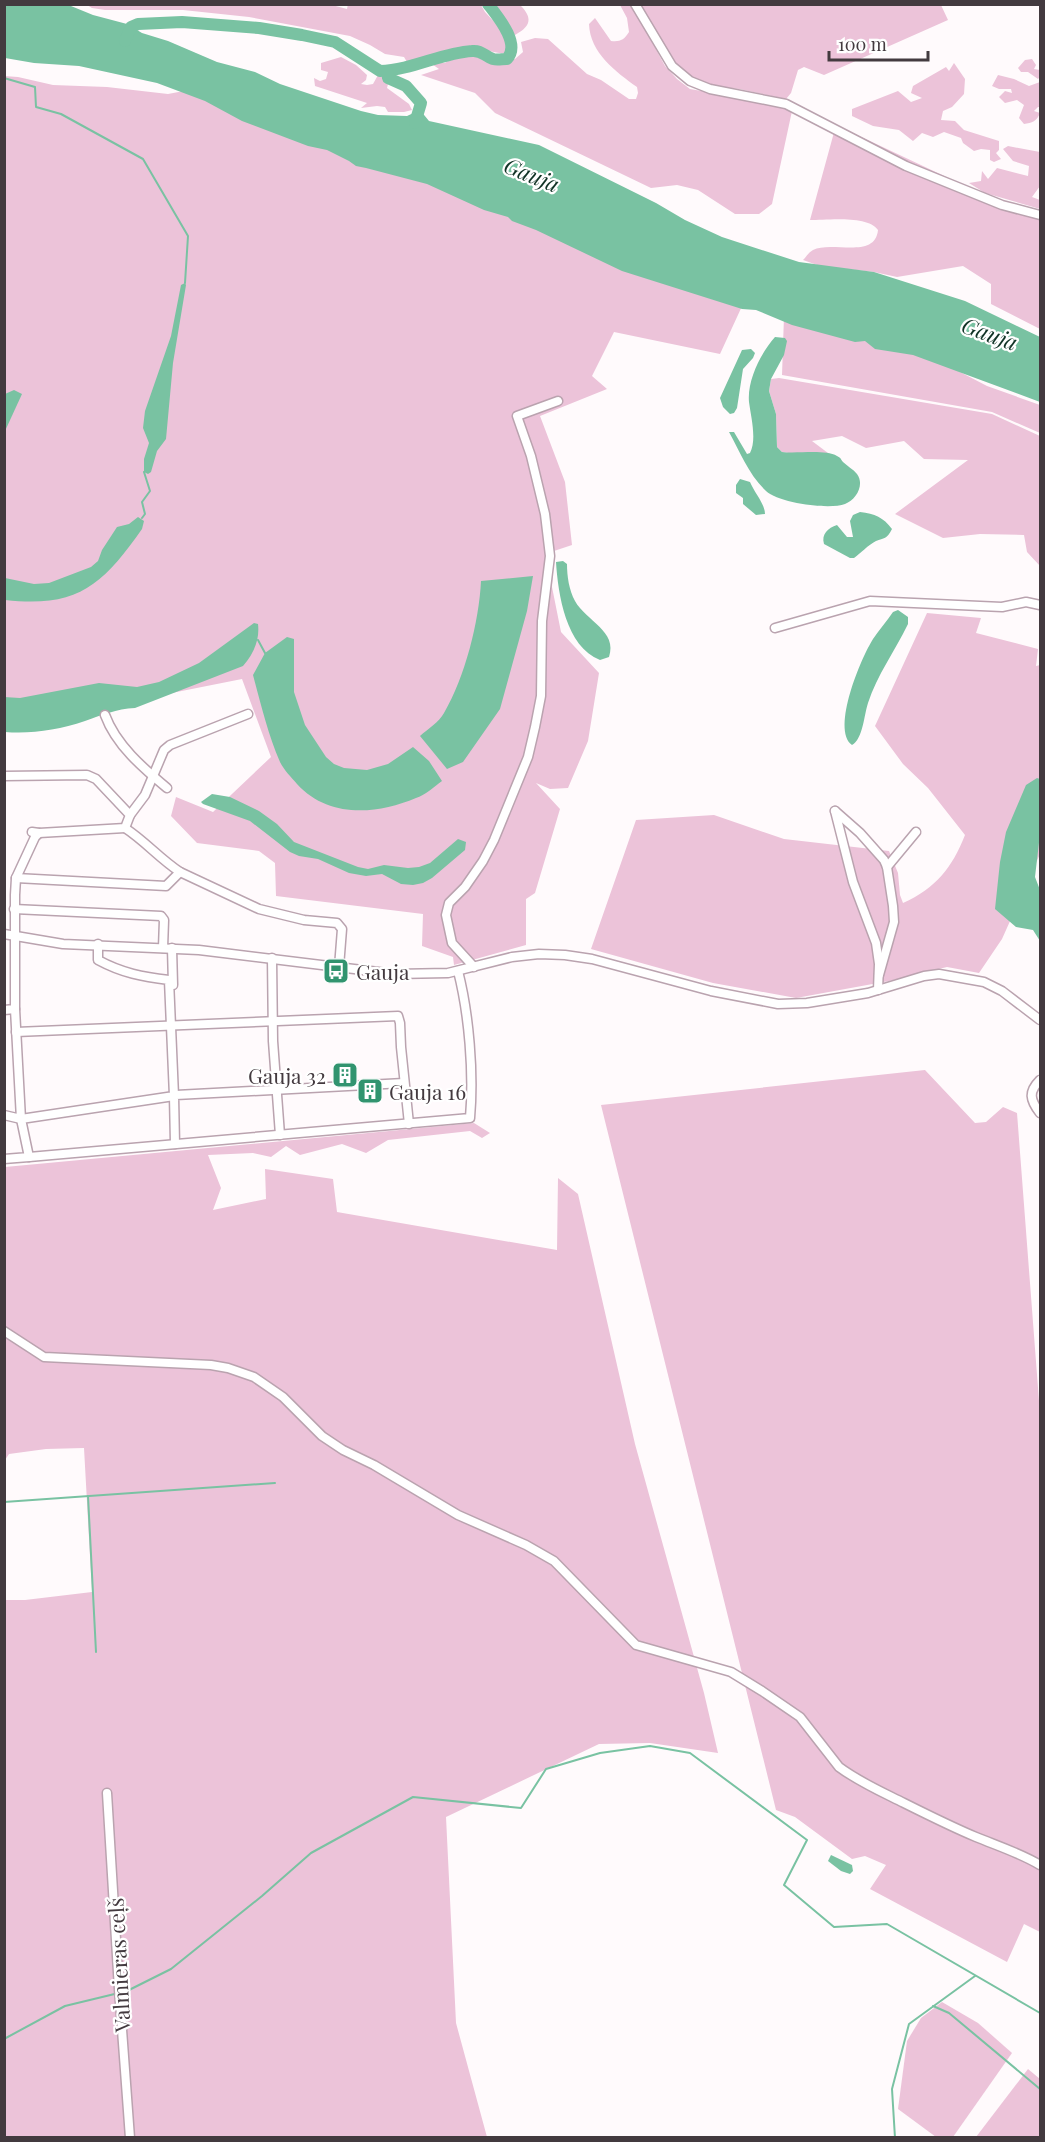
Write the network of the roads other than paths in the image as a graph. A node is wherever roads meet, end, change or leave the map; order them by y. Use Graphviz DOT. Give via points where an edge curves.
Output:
graph roads {
  1 [pos="635,4"];
  2 [pos="1041,216"];
  3 [pos="558,401"];
  4 [pos="1041,605"];
  5 [pos="775,627"];
  6 [pos="248,714"];
  7 [pos="105,715"];
  8 [pos="4,776"];
  9 [pos="153,777"];
  10 [pos="166,788"];
  11 [pos="130,815"];
  12 [pos="125,828"];
  13 [pos="916,832"];
  14 [pos="887,867"];
  15 [pos="180,872"];
  16 [pos="16,878"];
  17 [pos="14,909"];
  18 [pos="4,934"];
  19 [pos="14,936"];
  20 [pos="98,944"];
  21 [pos="168,948"];
  22 [pos="272,958"];
  23 [pos="339,967"];
  24 [pos="474,967"];
  25 [pos="458,971"];
  26 [pos="879,975"];
  27 [pos="879,990"];
  28 [pos="15,1009"];
  29 [pos="4,1010"];
  30 [pos="1041,1020"];
  31 [pos="273,1021"];
  32 [pos="173,1025"];
  33 [pos="16,1032"];
  34 [pos="1041,1080"];
  35 [pos="404,1083"];
  36 [pos="277,1088"];
  37 [pos="175,1095"];
  38 [pos="1041,1113"];
  39 [pos="4,1115"];
  40 [pos="21,1119"];
  41 [pos="409,1124"];
  42 [pos="280,1135"];
  43 [pos="177,1144"];
  44 [pos="29,1157"];
  45 [pos="4,1159"];
  46 [pos="4,1331"];
  47 [pos="108,1793"];
  48 [pos="1041,1865"];
  49 [pos="130,2138"];
  1 -- 2 [label="street" via="672,66 690,81 710,89 786,104 906,166 1002,205"];
  3 -- 24 [label="street" via="517,416 545,514 550,556 542,621 541,696 528,757 494,840 465,887 449,903 446,915 452,943"];
  4 -- 5 [label="street" via="870,601"];
  6 -- 9 [label="street" via="170,745"];
  7 -- 9 [label="street" via="111,731"];
  8 -- 11 [label="street" via="87,775 96,779"];
  9 -- 10 [label="street"];
  9 -- 11 [label="street"];
  11 -- 12 [label="street"];
  12 -- 15 [label="street"];
  12 -- 16 [label="street" via="35,832"];
  13 -- 14 [label="street"];
  14 -- 26 [label="street" via="894,922"];
  14 -- 26 [label="street" via="860,833 834,811 853,882 876,943"];
  15 -- 16 [label="street" via="166,886"];
  15 -- 23 [label="street" via="262,910 337,923 342,929"];
  16 -- 17 [label="street"];
  17 -- 19 [label="street"];
  17 -- 21 [label="street" via="161,916"];
  18 -- 19 [label="street"];
  19 -- 20 [label="street" via="63,944"];
  19 -- 28 [label="street"];
  20 -- 21 [label="street"];
  20 -- 32 [label="street" via="98,960 117,970 169,980"];
  21 -- 22 [label="street"];
  21 -- 32 [label="street"];
  22 -- 23 [label="street"];
  22 -- 31 [label="street"];
  23 -- 25 [label="street" via="395,974"];
  24 -- 25 [label="street"];
  24 -- 27 [label="street" via="512,957 565,955 778,1004"];
  25 -- 41 [label="street" via="470,1052 471,1118"];
  26 -- 27 [label="street"];
  27 -- 30 [label="street" via="939,974 971,978 1002,991"];
  28 -- 29 [label="street"];
  28 -- 33 [label="street"];
  31 -- 32 [label="street"];
  31 -- 35 [label="street" via="398,1016"];
  31 -- 36 [label="street"];
  32 -- 33 [label="street"];
  32 -- 37 [label="street"];
  33 -- 40 [label="street"];
  34 -- 38 [label="street" via="1030,1098"];
  35 -- 36 [label="street"];
  35 -- 41 [label="street"];
  36 -- 37 [label="street"];
  36 -- 42 [label="street"];
  37 -- 40 [label="street"];
  37 -- 43 [label="street"];
  39 -- 40 [label="street"];
  40 -- 44 [label="street"];
  41 -- 42 [label="street"];
  42 -- 43 [label="street"];
  43 -- 44 [label="street"];
  44 -- 45 [label="street"];
  46 -- 48 [label="street" via="44,1357 211,1365 254,1377 343,1450 458,1515 554,1561 636,1645 731,1672 800,1717 839,1767 872,1788"];
  47 -- 49 [label="street, Valmieras ceļš"];
}
